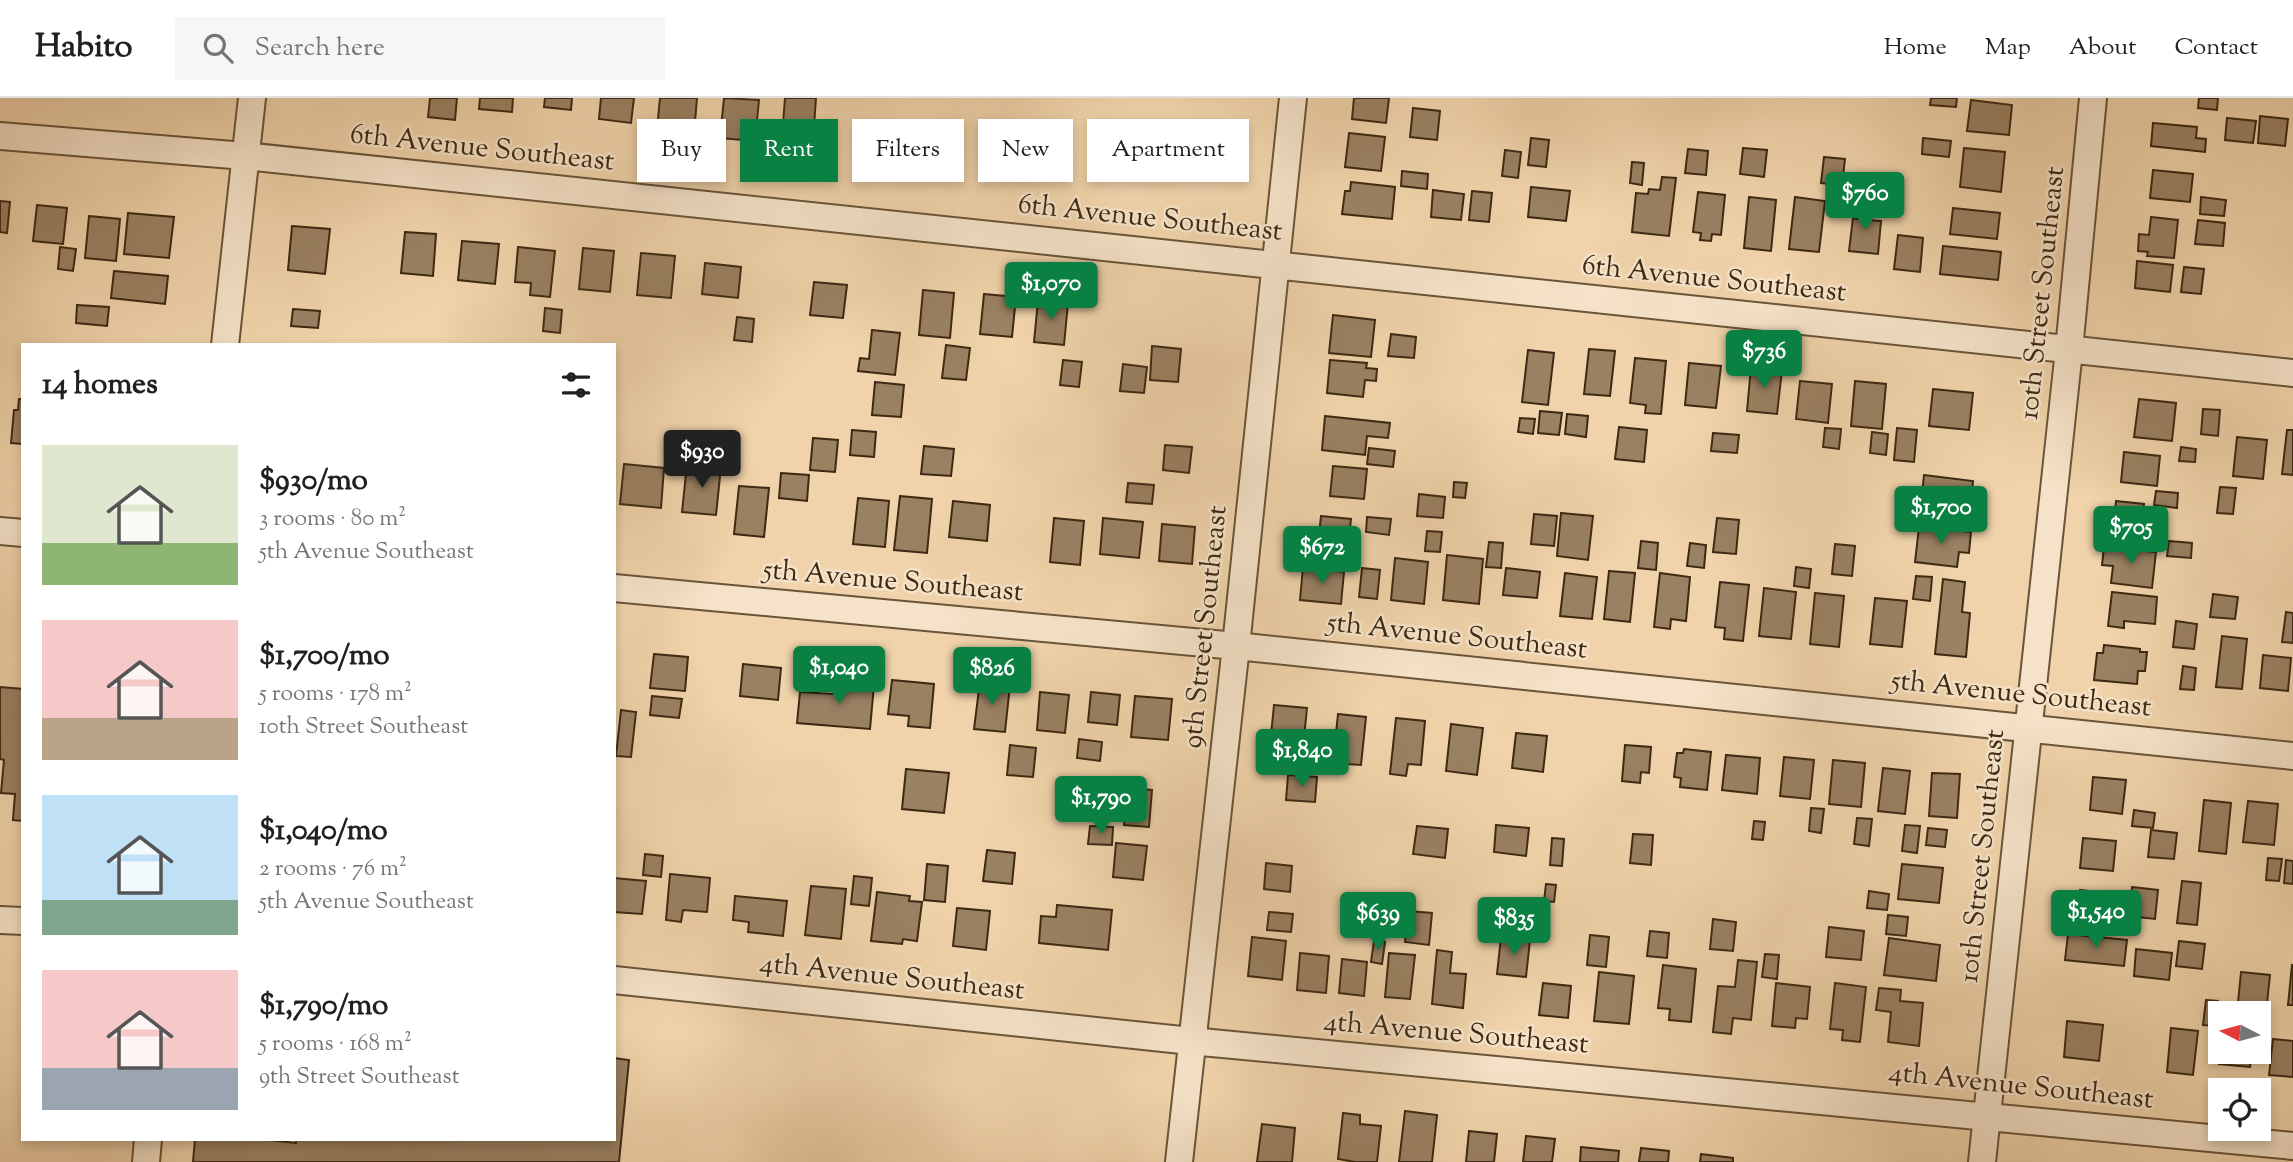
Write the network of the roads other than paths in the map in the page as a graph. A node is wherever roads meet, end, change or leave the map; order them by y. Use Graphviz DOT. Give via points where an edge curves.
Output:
graph roads {
  1 [pos="252,98"];
  2 [pos="1293,98"];
  3 [pos="2093,98"];
  4 [pos="0,136"];
  5 [pos="245,156"];
  6 [pos="1276,264"];
  7 [pos="225,343"];
  8 [pos="2069,349"];
  9 [pos="2293,373"];
  10 [pos="0,531"];
  11 [pos="21,534"];
  12 [pos="616,588"];
  13 [pos="1236,646"];
  14 [pos="2029,727"];
  15 [pos="2293,756"];
  16 [pos="0,920"];
  17 [pos="21,921"];
  18 [pos="616,980"];
  19 [pos="1191,1041"];
  20 [pos="1987,1115"];
  21 [pos="148,1141"];
  22 [pos="2293,1146"];
  23 [pos="146,1162"];
  24 [pos="1179,1162"];
  25 [pos="1982,1162"];
  1 -- 5 [label="street"];
  2 -- 6 [label="street, 9th Street Southeast"];
  3 -- 8 [label="street, 10th Street Southeast"];
  4 -- 5 [label="street, 6th Avenue Southeast"];
  5 -- 6 [label="street, 6th Avenue Southeast"];
  5 -- 7 [label="street"];
  6 -- 8 [label="street, 6th Avenue Southeast"];
  6 -- 13 [label="street, 9th Street Southeast"];
  8 -- 9 [label="street, 6th Avenue Southeast"];
  8 -- 14 [label="street, 10th Street Southeast"];
  10 -- 11 [label="street"];
  12 -- 13 [label="street, 5th Avenue Southeast"];
  13 -- 14 [label="street, 5th Avenue Southeast"];
  13 -- 19 [label="street, 9th Street Southeast"];
  14 -- 15 [label="street, 5th Avenue Southeast"];
  14 -- 20 [label="street, 10th Street Southeast"];
  16 -- 17 [label="street"];
  18 -- 19 [label="street, 4th Avenue Southeast"];
  19 -- 20 [label="street, 4th Avenue Southeast"];
  19 -- 24 [label="street, 9th Street Southeast"];
  20 -- 22 [label="street, 4th Avenue Southeast"];
  20 -- 25 [label="street, 10th Street Southeast"];
  21 -- 23 [label="street"];
}
